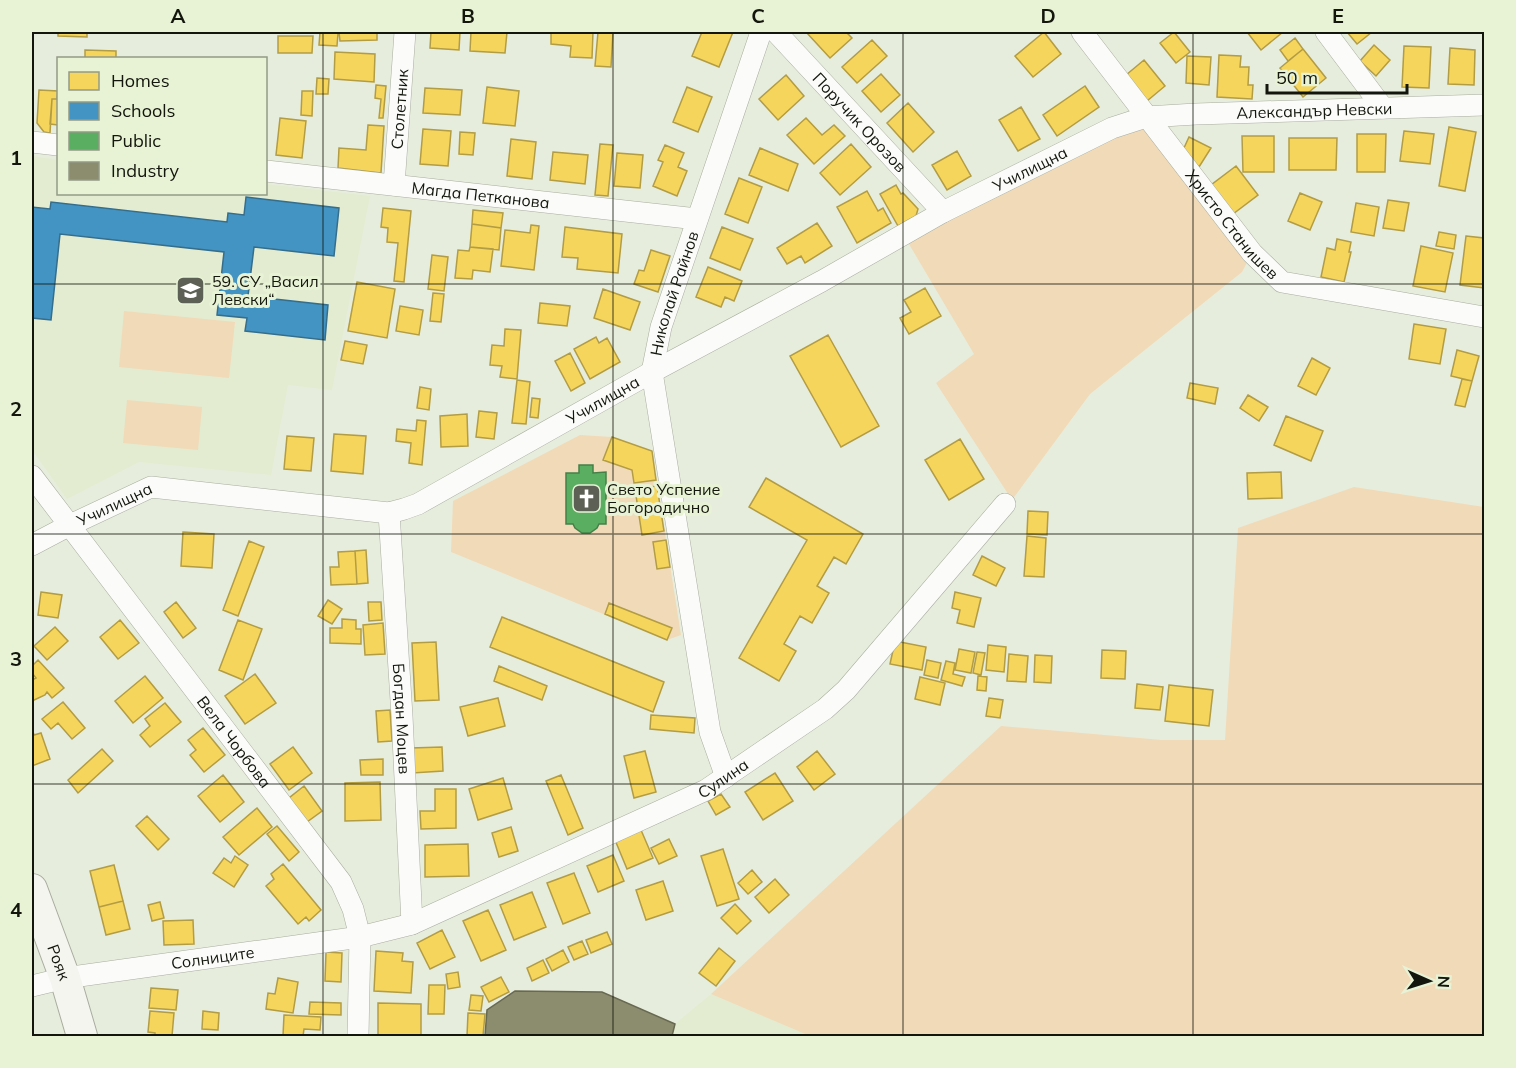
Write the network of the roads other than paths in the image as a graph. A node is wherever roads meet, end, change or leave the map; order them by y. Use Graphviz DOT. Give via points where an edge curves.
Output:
graph roads {
  1 [pos="405,32"];
  2 [pos="761,32"];
  3 [pos="776,32"];
  4 [pos="1082,32"];
  5 [pos="1326,32"];
  6 [pos="1485,105"];
  7 [pos="1383,108"];
  8 [pos="1146,117"];
  9 [pos="32,142"];
  10 [pos="57,145"];
  11 [pos="267,171"];
  12 [pos="394,185"];
  13 [pos="943,212"];
  14 [pos="697,219"];
  15 [pos="1485,317"];
  16 [pos="652,372"];
  17 [pos="32,476"];
  18 [pos="1005,504"];
  19 [pos="389,513"];
  20 [pos="68,526"];
  21 [pos="32,546"];
  22 [pos="726,777"];
  23 [pos="32,889"];
  24 [pos="412,924"];
  25 [pos="360,938"];
  26 [pos="65,978"];
  27 [pos="32,986"];
  28 [pos="82,1036"];
  29 [pos="358,1036"];
  1 -- 12 [label="street, Столетник"];
  2 -- 14 [label="street, Николай Райнов"];
  3 -- 13 [label="street, Поручик Орозов"];
  4 -- 8 [label="street, Христо Станишев"];
  5 -- 7 [label="street"];
  6 -- 7 [label="street, Александър Невски"];
  7 -- 8 [label="street, Александър Невски"];
  8 -- 13 [label="street, Училищна" via="1112,128"];
  8 -- 15 [label="street, Христо Станишев" via="1252,253 1282,282"];
  9 -- 10 [label="street"];
  11 -- 12 [label="street, Магда Петканова"];
  12 -- 14 [label="street, Магда Петканова"];
  13 -- 16 [label="street, Училищна"];
  14 -- 16 [label="street, Николай Райнов" via="661,327"];
  16 -- 19 [label="street, Училищна" via="418,504"];
  16 -- 22 [label="street, Николай Райнов" via="710,732"];
  17 -- 20 [label="street, Вела Чорбова"];
  18 -- 22 [label="street, Сулина" via="846,690 825,709"];
  19 -- 20 [label="street, Училищна" via="151,487"];
  19 -- 24 [label="street, Богдан Моцев"];
  20 -- 21 [label="street, Училищна"];
  20 -- 25 [label="street, Вела Чорбова" via="340,882 353,909"];
  22 -- 24 [label="street, Сулина" via="706,790"];
  23 -- 26 [label="street, Рояк"];
  24 -- 25 [label="street, Сулина"];
  25 -- 26 [label="street, Солниците"];
  25 -- 29 [label="street, Вела Чорбова"];
  26 -- 27 [label="street, Солниците"];
  26 -- 28 [label="street, Рояк"];
}
